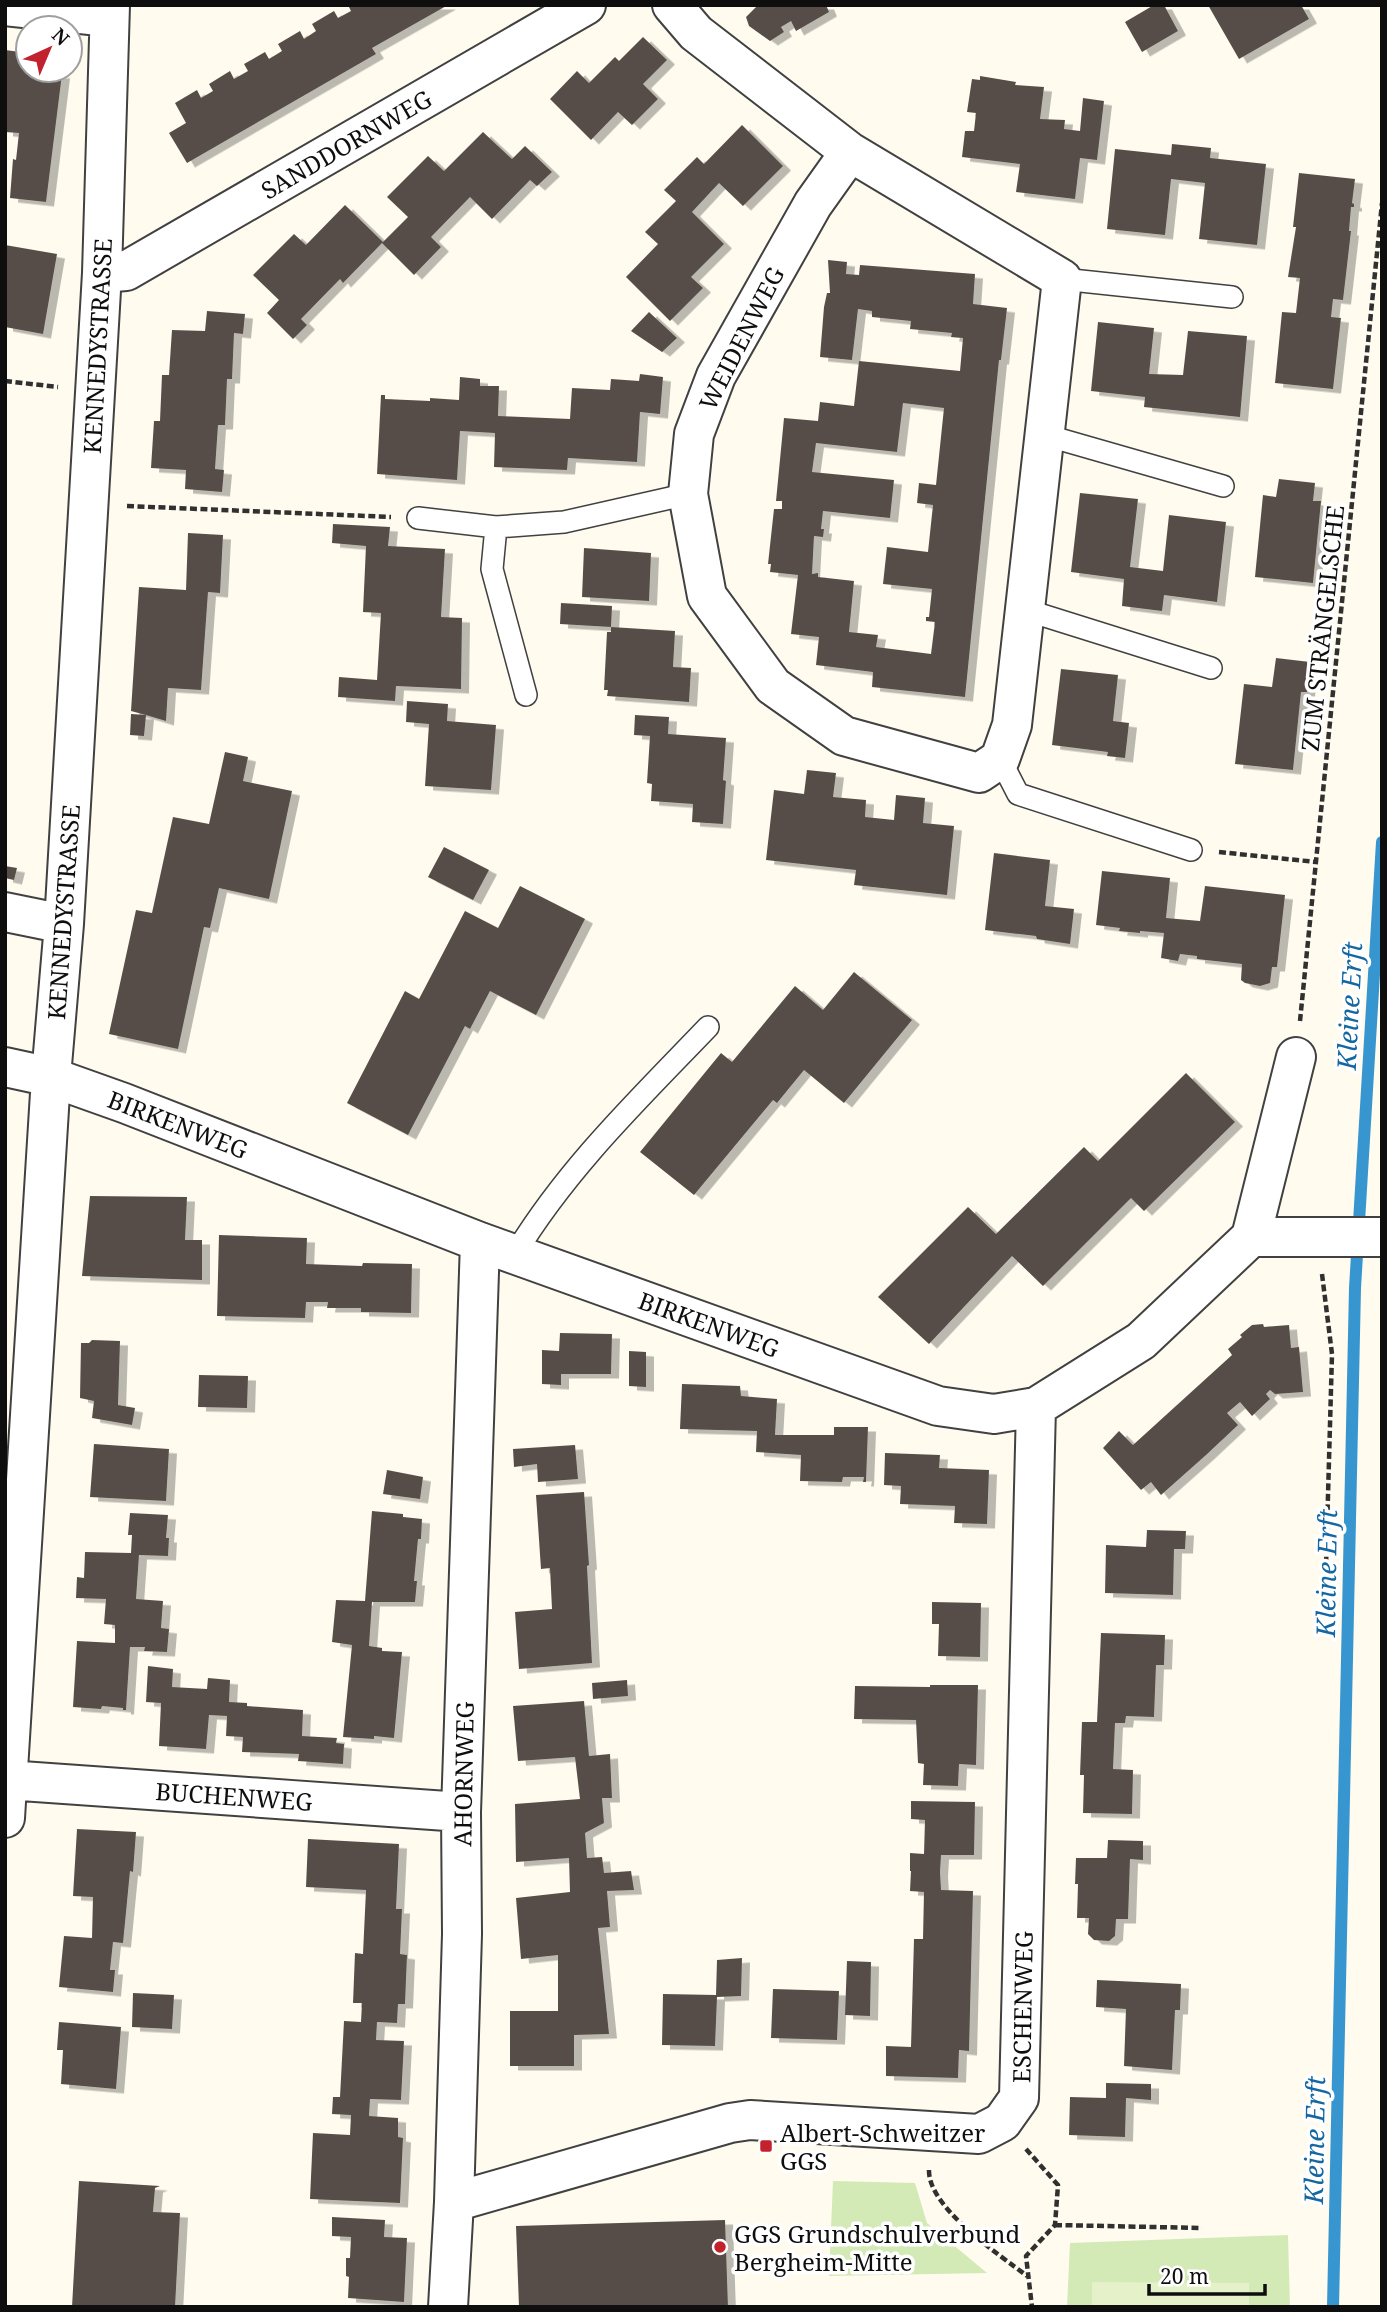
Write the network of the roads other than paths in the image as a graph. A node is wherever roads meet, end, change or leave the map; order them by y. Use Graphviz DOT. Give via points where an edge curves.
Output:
graph roads {
  1 [pos="586,5"];
  2 [pos="672,5"];
  3 [pos="5,6"];
  4 [pos="110,11"];
  5 [pos="850,152"];
  6 [pos="102,272"];
  7 [pos="1062,279"];
  8 [pos="1232,297"];
  9 [pos="1045,435"];
  10 [pos="1223,486"];
  11 [pos="688,494"];
  12 [pos="418,518"];
  13 [pos="496,527"];
  14 [pos="1026,610"];
  15 [pos="1211,668"];
  16 [pos="526,695"];
  17 [pos="1000,759"];
  18 [pos="1191,850"];
  19 [pos="5,912"];
  20 [pos="64,924"];
  21 [pos="708,1027"];
  22 [pos="1296,1057"];
  23 [pos="5,1068"];
  24 [pos="51,1077"];
  25 [pos="1251,1237"];
  26 [pos="1382,1237"];
  27 [pos="497,1248"];
  28 [pos="1036,1407"];
  29 [pos="7,1780"];
  30 [pos="461,1812"];
  31 [pos="5,1818"];
  32 [pos="454,2202"];
  33 [pos="448,2307"];
  1 -- 6 [label="street, SANDDORNWEG" via="126,271"];
  2 -- 5 [label="street" via="695,33"];
  3 -- 4 [label="street"];
  4 -- 6 [label="street, KENNEDYSTRASSE"];
  5 -- 7 [label="street"];
  5 -- 11 [label="street, WEIDENWEG" via="813,204 716,376 694,434"];
  6 -- 20 [label="street, KENNEDYSTRASSE"];
  7 -- 8 [label="lane"];
  7 -- 9 [label="street"];
  9 -- 10 [label="lane"];
  9 -- 14 [label="street"];
  11 -- 13 [label="lane" via="564,522"];
  11 -- 17 [label="street, WEIDENWEG" via="707,596 773,686 844,736 979,773"];
  12 -- 13 [label="lane"];
  13 -- 16 [label="lane" via="492,569"];
  14 -- 15 [label="lane"];
  14 -- 17 [label="street" via="1012,725"];
  17 -- 18 [label="lane" via="1018,794"];
  19 -- 20 [label="street"];
  20 -- 24 [label="street, KENNEDYSTRASSE"];
  21 -- 27 [label="lane" via="589,1151 538,1215"];
  22 -- 25 [label="street"];
  23 -- 24 [label="street, BIRKENWEG"];
  24 -- 27 [label="street, BIRKENWEG"];
  24 -- 29 [label="street, KENNEDYSTRASSE"];
  25 -- 26 [label="street" via="1310,1251"];
  25 -- 28 [label="street, BIRKENWEG" via="1141,1341"];
  27 -- 28 [label="street, BIRKENWEG" via="938,1406 993,1414"];
  27 -- 30 [label="street, AHORNWEG"];
  28 -- 32 [label="street, ESCHENWEG" via="1019,2098 1002,2122 979,2134 750,2120"];
  29 -- 30 [label="street, BUCHENWEG"];
  29 -- 31 [label="street, KENNEDYSTRASSE"];
  30 -- 32 [label="street, AHORNWEG"];
  32 -- 33 [label="street, AHORNWEG"];
}
